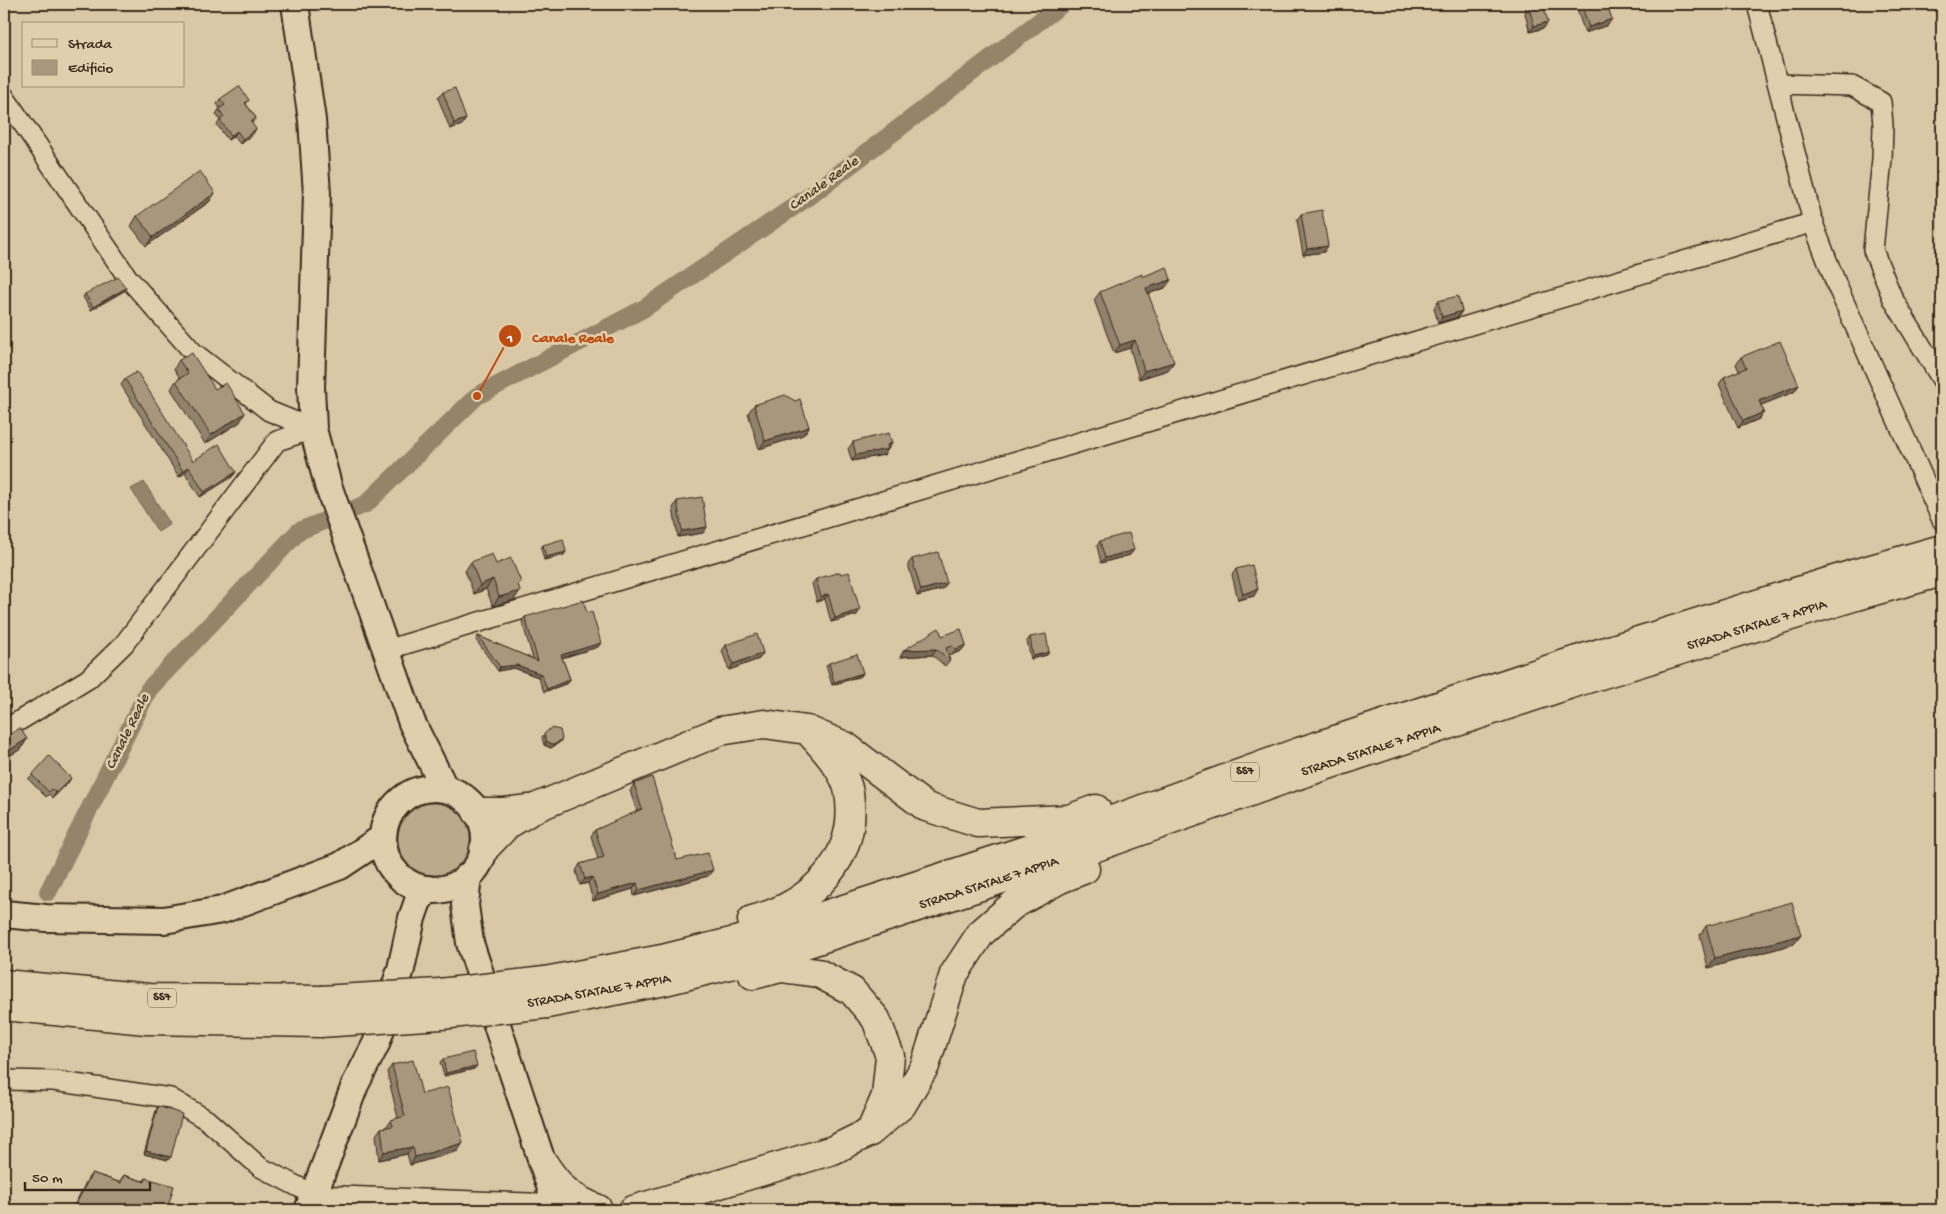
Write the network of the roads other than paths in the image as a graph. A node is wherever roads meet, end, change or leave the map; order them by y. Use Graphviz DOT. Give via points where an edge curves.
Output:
graph roads {
  1 [pos="295,4"];
  2 [pos="1757,4"];
  3 [pos="1778,84"];
  4 [pos="4,96"];
  5 [pos="1814,222"];
  6 [pos="1942,380"];
  7 [pos="313,429"];
  8 [pos="1942,520"];
  9 [pos="1942,549"];
  10 [pos="1942,572"];
  11 [pos="386,650"];
  12 [pos="412,723"];
  13 [pos="4,730"];
  14 [pos="808,730"];
  15 [pos="1299,752"];
  16 [pos="1283,780"];
  17 [pos="445,789"];
  18 [pos="408,794"];
  19 [pos="535,808"];
  20 [pos="477,812"];
  21 [pos="382,838"];
  22 [pos="484,849"];
  23 [pos="340,866"];
  24 [pos="468,876"];
  25 [pos="416,884"];
  26 [pos="4,914"];
  27 [pos="470,943"];
  28 [pos="4,984"];
  29 [pos="546,992"];
  30 [pos="4,1006"];
  31 [pos="321,1011"];
  32 [pos="4,1080"];
  33 [pos="870,1132"];
  34 [pos="542,1161"];
  35 [pos="311,1203"];
  36 [pos="577,1207"];
  37 [pos="631,1210"];
  1 -- 7 [label="street" via="312,120 317,194 311,387"];
  2 -- 3 [label="street"];
  3 -- 5 [label="street"];
  3 -- 6 [label="street" via="1852,86 1881,102 1882,159 1873,250 1893,298"];
  4 -- 7 [label="street" via="128,278 193,352 269,411"];
  5 -- 8 [label="street" via="1837,286"];
  5 -- 11 [label="street"];
  7 -- 11 [label="street" via="328,485"];
  7 -- 13 [label="street" via="277,441 124,644 88,679"];
  9 -- 15 [label="highway, STRADA STATALE 7 APPIA / SS7" via="1571,662"];
  10 -- 16 [label="highway, STRADA STATALE 7 APPIA / SS7" via="1577,682"];
  11 -- 12 [label="street"];
  12 -- 17 [label="street"];
  12 -- 18 [label="street" via="415,759"];
  14 -- 15 [label="highway" via="845,746 926,807 978,823 1069,818 1214,768"];
  14 -- 19 [label="highway" via="764,724 720,731"];
  14 -- 29 [label="highway" via="832,758 849,792 849,832 832,870 807,896 774,914 659,943"];
  15 -- 29 [label="highway, STRADA STATALE 7 APPIA / SS7" via="1066,838 776,931"];
  16 -- 29 [label="highway, STRADA STATALE 7 APPIA / SS7" via="1063,859 778,953 665,981"];
  16 -- 33 [label="highway" via="1206,824 1060,879 1013,905 981,933 954,974 924,1066 902,1105"];
  17 -- 18 [label="street" via="432,787"];
  17 -- 20 [label="street" via="469,801"];
  18 -- 21 [label="street" via="394,806"];
  19 -- 20 [label="highway"];
  19 -- 22 [label="highway" via="507,825"];
  20 -- 22 [label="street" via="484,830"];
  21 -- 23 [label="street"];
  21 -- 25 [label="street" via="384,851"];
  22 -- 24 [label="street"];
  23 -- 25 [label="street" via="368,863"];
  23 -- 26 [label="street" via="222,910 164,920"];
  24 -- 25 [label="street" via="458,883"];
  24 -- 27 [label="street" via="465,905"];
  25 -- 27 [label="street" via="450,909"];
  25 -- 35 [label="street" via="401,969 376,1044 356,1085"];
  27 -- 34 [label="street"];
  28 -- 31 [label="highway, STRADA STATALE 7 APPIA / SS7"];
  29 -- 31 [label="highway, STRADA STATALE 7 APPIA / SS7, bridge" via="439,993"];
  29 -- 33 [label="highway" via="668,997 781,968 818,973 852,991 876,1019 890,1056 886,1096"];
  30 -- 31 [label="highway, STRADA STATALE 7 APPIA / SS7" via="146,1020"];
  32 -- 35 [label="street" via="54,1081 170,1098 207,1120 260,1167"];
  33 -- 37 [label="highway" via="833,1150"];
  34 -- 36 [label="highway"];
  35 -- 36 [label="street"];
  36 -- 37 [label="highway"];
}
